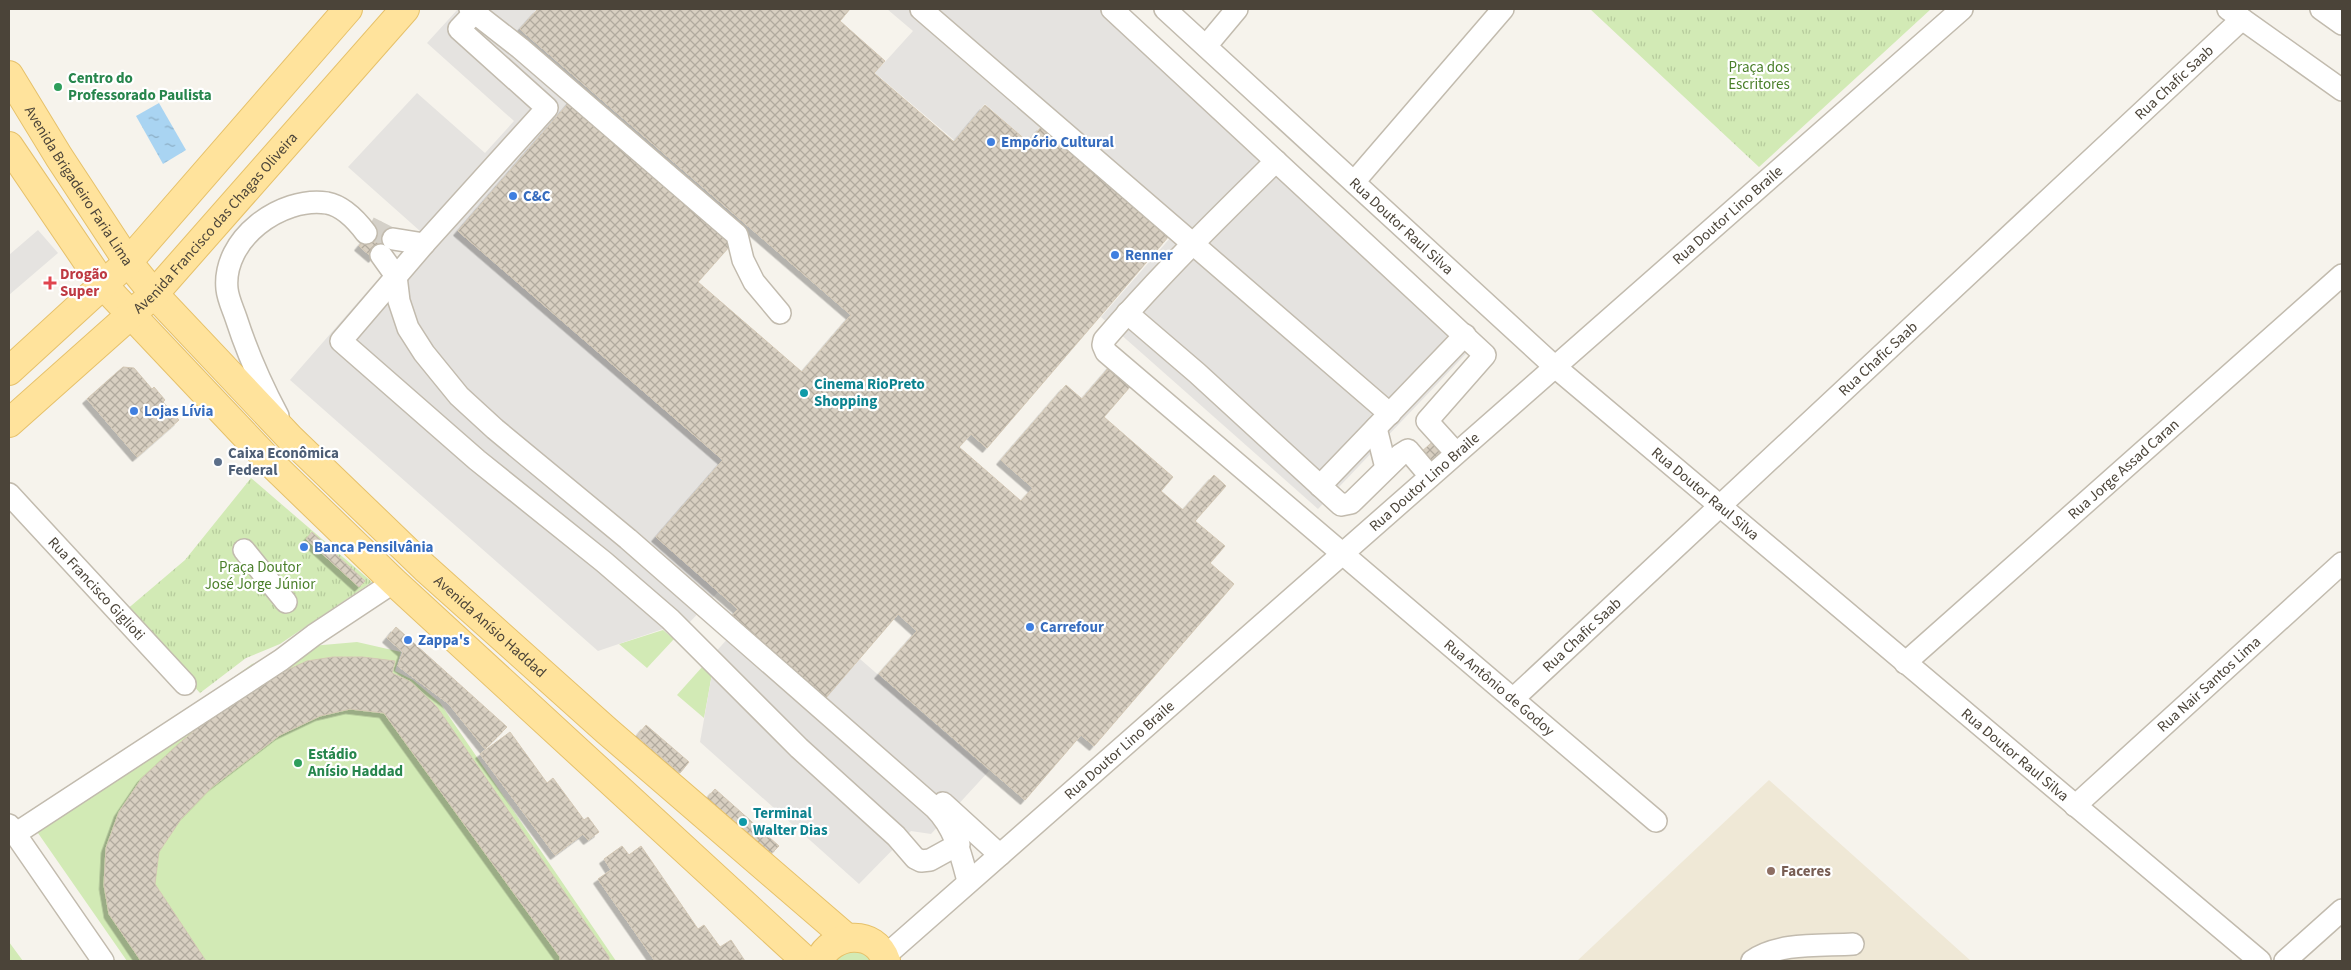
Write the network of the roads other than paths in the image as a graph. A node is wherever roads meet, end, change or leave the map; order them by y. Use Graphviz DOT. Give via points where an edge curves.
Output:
graph roads {
  1 [pos="348,9"];
  2 [pos="405,9"];
  3 [pos="921,9"];
  4 [pos="1112,9"];
  5 [pos="1165,9"];
  6 [pos="1237,9"];
  7 [pos="1503,9"];
  8 [pos="1962,9"];
  9 [pos="2321,9"];
  10 [pos="474,10"];
  11 [pos="2235,14"];
  12 [pos="2342,24"];
  13 [pos="1206,46"];
  14 [pos="9,75"];
  15 [pos="2342,90"];
  16 [pos="9,146"];
  17 [pos="229,146"];
  18 [pos="1276,161"];
  19 [pos="260,173"];
  20 [pos="1354,182"];
  21 [pos="364,228"];
  22 [pos="424,244"];
  23 [pos="1191,244"];
  24 [pos="128,262"];
  25 [pos="2342,275"];
  26 [pos="396,276"];
  27 [pos="104,286"];
  28 [pos="154,294"];
  29 [pos="780,313"];
  30 [pos="1127,313"];
  31 [pos="131,315"];
  32 [pos="1465,335"];
  33 [pos="1554,366"];
  34 [pos="9,371"];
  35 [pos="1383,421"];
  36 [pos="9,423"];
  37 [pos="290,438"];
  38 [pos="1456,453"];
  39 [pos="1386,468"];
  40 [pos="1430,476"];
  41 [pos="1320,486"];
  42 [pos="9,494"];
  43 [pos="1719,507"];
  44 [pos="244,550"];
  45 [pos="1341,554"];
  46 [pos="2342,563"];
  47 [pos="425,568"];
  48 [pos="400,587"];
  49 [pos="286,602"];
  50 [pos="1905,663"];
  51 [pos="184,684"];
  52 [pos="1513,699"];
  53 [pos="942,802"];
  54 [pos="2075,806"];
  55 [pos="1656,821"];
  56 [pos="12,829"];
  57 [pos="959,844"];
  58 [pos="1000,855"];
  59 [pos="968,881"];
  60 [pos="2342,910"];
  61 [pos="846,938"];
  62 [pos="1853,944"];
  63 [pos="886,959"];
  64 [pos="103,961"];
  65 [pos="806,961"];
  66 [pos="819,961"];
  67 [pos="1752,961"];
  68 [pos="2260,961"];
  69 [pos="2285,961"];
  1 -- 17 [label="main road"];
  2 -- 19 [label="main road, Avenida Francisco das Chagas Oliveira"];
  3 -- 23 [label="street"];
  4 -- 18 [label="street"];
  5 -- 13 [label="street, Rua Doutor Raul Silva"];
  6 -- 13 [label="street"];
  7 -- 20 [label="street"];
  8 -- 33 [label="street, Rua Doutor Lino Braile"];
  9 -- 12 [label="street"];
  10 -- 22 [label="street" via="459,29 548,108"];
  10 -- 29 [label="street" via="737,235 750,275"];
  11 -- 15 [label="street"];
  11 -- 43 [label="street, Rua Chafic Saab"];
  13 -- 20 [label="street, Rua Doutor Raul Silva"];
  14 -- 24 [label="main road, Avenida Brigadeiro Faria Lima"];
  16 -- 27 [label="main road"];
  17 -- 19 [label="main road"];
  17 -- 24 [label="main road"];
  18 -- 23 [label="street, Rua Antônio de Godoy"];
  18 -- 32 [label="street"];
  19 -- 28 [label="main road, Avenida Francisco das Chagas Oliveira"];
  20 -- 33 [label="street, Rua Doutor Raul Silva"];
  21 -- 37 [label="street" via="346,212 329,203 302,203 275,213 260,223 244,238 234,255 228,273 230,302 263,388"];
  22 -- 26 [label="street"];
  22 -- 26 [label="street" via="387,247"];
  23 -- 30 [label="street, Rua Antônio de Godoy"];
  23 -- 35 [label="street"];
  24 -- 27 [label="main road"];
  24 -- 28 [label="main road, Avenida Brigadeiro Faria Lima"];
  25 -- 50 [label="street, Rua Jorge Assad Caran"];
  26 -- 57 [label="street" via="399,301 408,328 459,396 935,808"];
  26 -- 57 [label="street" via="341,341 477,460 670,619 915,858 930,860"];
  27 -- 31 [label="main road"];
  27 -- 34 [label="main road"];
  28 -- 31 [label="main road, Avenida Francisco das Chagas Oliveira"];
  28 -- 37 [label="main road, Avenida Anísio Haddad"];
  30 -- 41 [label="street" via="1198,373"];
  30 -- 45 [label="street, Rua Antônio de Godoy" via="1104,340 1106,352"];
  31 -- 36 [label="main road, Avenida Francisco das Chagas Oliveira"];
  31 -- 48 [label="main road" via="275,467"];
  32 -- 35 [label="street"];
  32 -- 38 [label="street" via="1485,355 1427,421"];
  33 -- 38 [label="street, Rua Doutor Lino Braile"];
  33 -- 43 [label="street, Rua Doutor Raul Silva"];
  35 -- 39 [label="street"];
  35 -- 41 [label="street"];
  37 -- 47 [label="main road, Avenida Anísio Haddad"];
  38 -- 40 [label="street, Rua Doutor Lino Braile"];
  39 -- 40 [label="street" via="1408,450"];
  39 -- 41 [label="street" via="1351,503 1341,505"];
  40 -- 45 [label="street, Rua Doutor Lino Braile"];
  42 -- 51 [label="street, Rua Francisco Giglioti"];
  43 -- 50 [label="street, Rua Doutor Raul Silva"];
  43 -- 52 [label="street, Rua Chafic Saab"];
  44 -- 49 [label="street"];
  45 -- 52 [label="street, Rua Antônio de Godoy"];
  45 -- 58 [label="street, Rua Doutor Lino Braile"];
  46 -- 54 [label="street, Rua Nair Santos Lima"];
  47 -- 48 [label="main road"];
  47 -- 61 [label="main road, Avenida Anísio Haddad"];
  48 -- 56 [label="street" via="314,635 281,660"];
  48 -- 65 [label="main road"];
  50 -- 54 [label="street, Rua Doutor Raul Silva"];
  52 -- 55 [label="street, Rua Antônio de Godoy"];
  53 -- 58 [label="street"];
  54 -- 68 [label="street, Rua Doutor Raul Silva"];
  56 -- 64 [label="street"];
  57 -- 59 [label="street"];
  58 -- 59 [label="street, Rua Doutor Lino Braile"];
  59 -- 63 [label="street, Rua Doutor Lino Braile"];
  60 -- 69 [label="street"];
  61 -- 63 [label="main road" via="869,941"];
  61 -- 66 [label="main road" via="826,949"];
  62 -- 67 [label="street" via="1787,948"];
}
